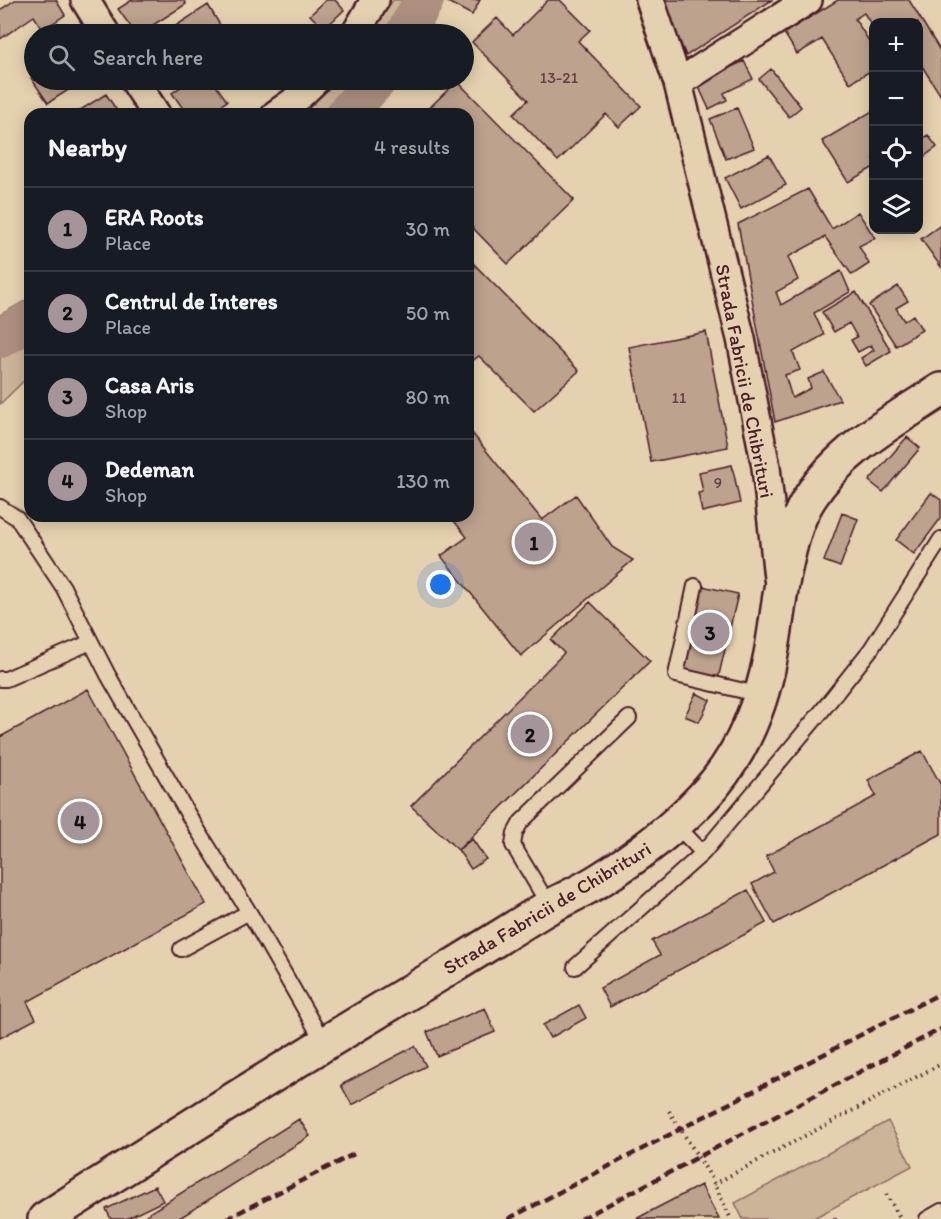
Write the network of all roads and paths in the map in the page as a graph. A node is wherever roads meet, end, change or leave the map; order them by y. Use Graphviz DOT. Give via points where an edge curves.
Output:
graph roads {
  1 [pos="85,0"];
  2 [pos="375,0"];
  3 [pos="650,0"];
  4 [pos="808,0"];
  5 [pos="100,24"];
  6 [pos="361,24"];
  7 [pos="678,83"];
  8 [pos="140,90"];
  9 [pos="306,90"];
  10 [pos="152,108"];
  11 [pos="284,108"];
  12 [pos="941,390"];
  13 [pos="0,507"];
  14 [pos="941,539"];
  15 [pos="695,586"];
  16 [pos="780,597"];
  17 [pos="91,642"];
  18 [pos="0,679"];
  19 [pos="760,695"];
  20 [pos="629,718"];
  21 [pos="676,825"];
  22 [pos="703,853"];
  23 [pos="550,907"];
  24 [pos="249,912"];
  25 [pos="181,949"];
  26 [pos="575,967"];
  27 [pos="324,1043"];
  28 [pos="941,1064"];
  29 [pos="669,1111"];
  30 [pos="714,1184"];
  31 [pos="886,1194"];
  32 [pos="941,1211"];
  33 [pos="45,1219"];
  34 [pos="731,1219"];
  35 [pos="901,1219"];
  36 [pos="927,1219"];
  1 -- 5 [label="street"];
  2 -- 6 [label="street"];
  3 -- 7 [label="street, Strada Fabricii de Chibrituri"];
  4 -- 7 [label="street"];
  7 -- 16 [label="street, Strada Fabricii de Chibrituri" via="741,339 766,467"];
  8 -- 10 [label="street"];
  9 -- 11 [label="street"];
  12 -- 16 [label="street" via="849,452 824,478 800,517"];
  13 -- 17 [label="lane" via="24,528 63,587"];
  14 -- 22 [label="lane" via="871,650"];
  15 -- 19 [label="lane" via="676,675"];
  16 -- 19 [label="street, Strada Fabricii de Chibrituri"];
  17 -- 18 [label="lane"];
  17 -- 24 [label="lane" via="189,816"];
  19 -- 21 [label="street, Strada Fabricii de Chibrituri" via="750,726 729,767"];
  20 -- 23 [label="lane" via="515,833 513,845"];
  21 -- 22 [label="lane"];
  21 -- 23 [label="street, Strada Fabricii de Chibrituri" via="598,881"];
  22 -- 26 [label="lane"];
  23 -- 27 [label="street, Strada Fabricii de Chibrituri"];
  24 -- 25 [label="lane"];
  24 -- 27 [label="lane"];
  27 -- 33 [label="street, Strada Fabricii de Chibrituri"];
  28 -- 30 [label="path"];
  29 -- 30 [label="path"];
  30 -- 34 [label="path"];
  31 -- 35 [label="path"];
  32 -- 36 [label="lane"];
}
